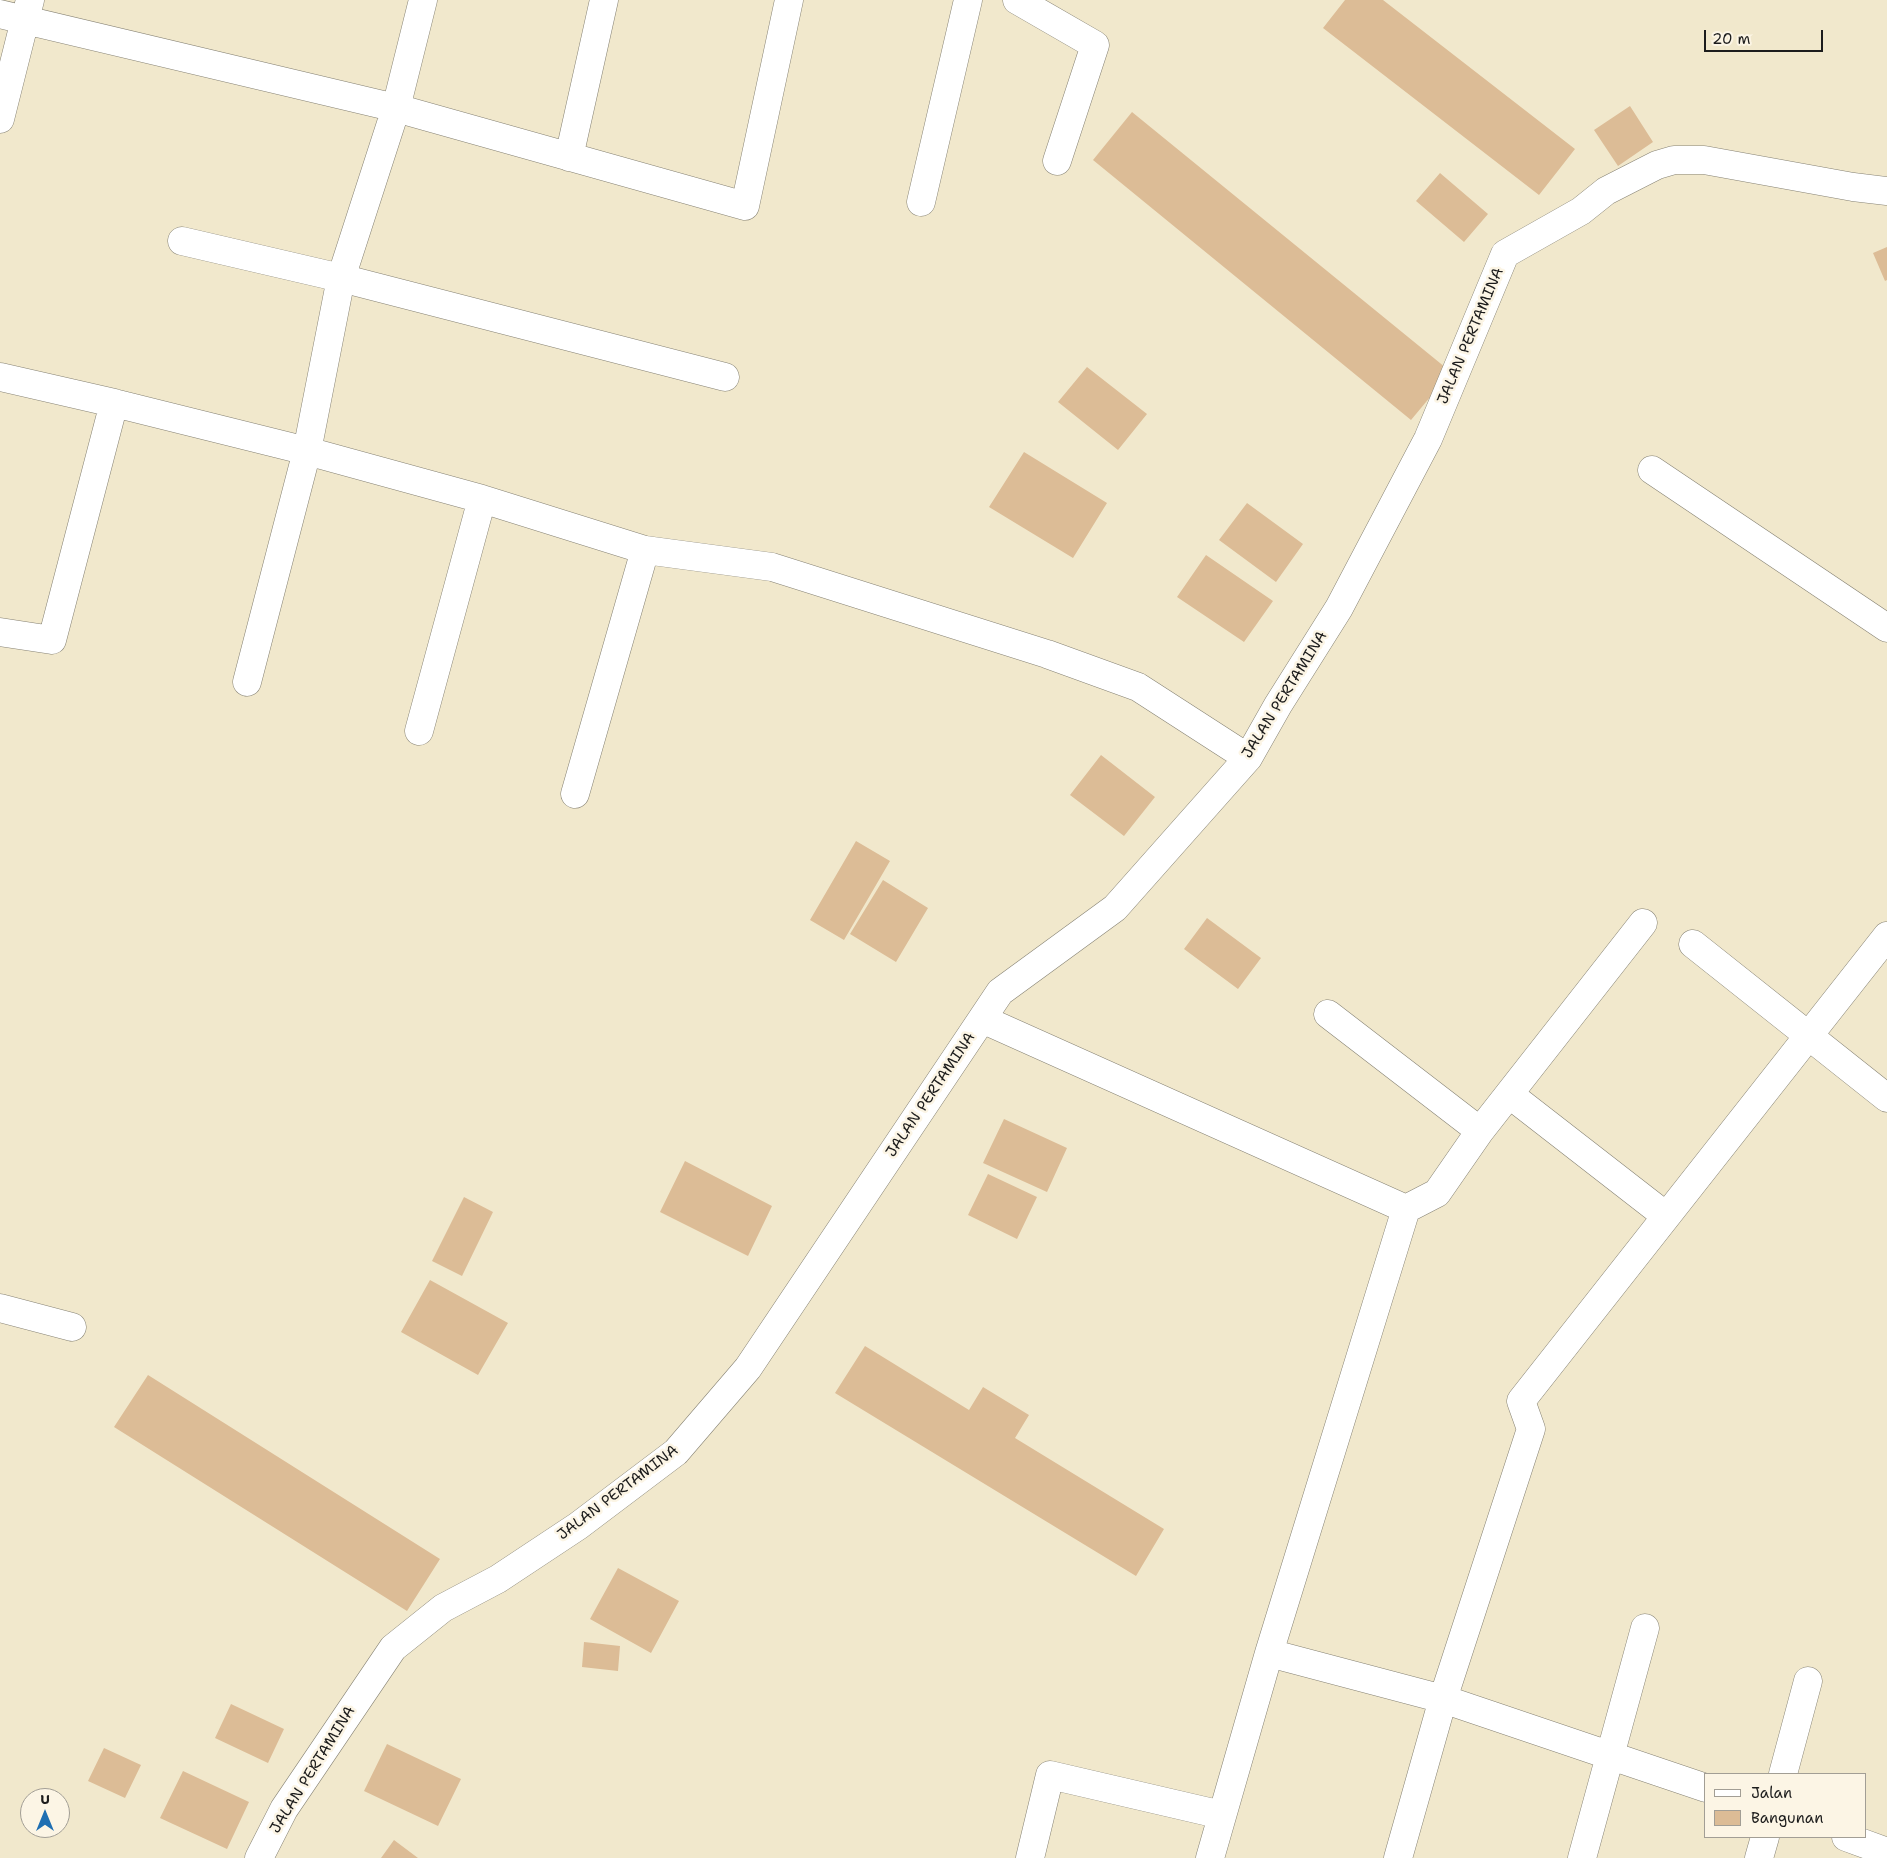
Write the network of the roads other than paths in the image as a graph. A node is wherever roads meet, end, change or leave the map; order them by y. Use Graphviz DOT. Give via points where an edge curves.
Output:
graph roads {
  1 [pos="422,0"];
  2 [pos="604,0"];
  3 [pos="789,0"];
  4 [pos="968,0"];
  5 [pos="1017,0"];
  6 [pos="18,11"];
  7 [pos="396,108"];
  8 [pos="0,119"];
  9 [pos="569,157"];
  10 [pos="1057,161"];
  11 [pos="1887,191"];
  12 [pos="921,202"];
  13 [pos="182,241"];
  14 [pos="341,278"];
  15 [pos="0,377"];
  16 [pos="725,377"];
  17 [pos="114,403"];
  18 [pos="307,451"];
  19 [pos="1652,470"];
  20 [pos="482,499"];
  21 [pos="645,550"];
  22 [pos="1887,628"];
  23 [pos="0,632"];
  24 [pos="248,682"];
  25 [pos="419,731"];
  26 [pos="1248,758"];
  27 [pos="574,794"];
  28 [pos="1643,923"];
  29 [pos="1887,936"];
  30 [pos="1693,944"];
  31 [pos="1328,1014"];
  32 [pos="982,1019"];
  33 [pos="1809,1036"];
  34 [pos="1509,1094"];
  35 [pos="1887,1098"];
  36 [pos="1480,1131"];
  37 [pos="1406,1209"];
  38 [pos="1666,1216"];
  39 [pos="0,1308"];
  40 [pos="72,1327"];
  41 [pos="1645,1628"];
  42 [pos="1269,1653"];
  43 [pos="1808,1682"];
  44 [pos="1443,1699"];
  45 [pos="1610,1755"];
  46 [pos="1783,1773"];
  47 [pos="1704,1787"];
  48 [pos="1222,1816"];
  49 [pos="1765,1838"];
  50 [pos="1849,1838"];
  51 [pos="1887,1852"];
  52 [pos="259,1858"];
  53 [pos="1030,1858"];
  54 [pos="1210,1858"];
  55 [pos="1398,1858"];
  56 [pos="1582,1858"];
  57 [pos="1760,1858"];
  1 -- 7 [label="street"];
  2 -- 9 [label="street"];
  3 -- 9 [label="street" via="745,206"];
  4 -- 12 [label="street"];
  5 -- 10 [label="street" via="1095,45"];
  6 -- 7 [label="street"];
  6 -- 8 [label="street"];
  7 -- 9 [label="street"];
  7 -- 14 [label="street"];
  11 -- 26 [label="street, JALAN PERTAMINA" via="1704,160 1674,160 1657,165 1606,191 1581,211 1504,254 1428,439 1339,608"];
  13 -- 14 [label="street"];
  14 -- 16 [label="street"];
  14 -- 18 [label="street"];
  15 -- 17 [label="street"];
  17 -- 18 [label="street"];
  17 -- 23 [label="street" via="52,640"];
  18 -- 20 [label="street"];
  18 -- 24 [label="street"];
  19 -- 22 [label="street"];
  20 -- 21 [label="street"];
  20 -- 25 [label="street"];
  21 -- 26 [label="street" via="772,567 1047,654 1138,687"];
  21 -- 27 [label="street"];
  26 -- 32 [label="street, JALAN PERTAMINA" via="1114,908 1000,992"];
  28 -- 34 [label="street"];
  29 -- 33 [label="street"];
  30 -- 33 [label="street"];
  31 -- 36 [label="street"];
  32 -- 37 [label="street"];
  32 -- 52 [label="street, JALAN PERTAMINA" via="727,1395 676,1452 661,1464 578,1526 498,1579 444,1608 393,1648 284,1809"];
  33 -- 35 [label="street"];
  33 -- 38 [label="street"];
  34 -- 36 [label="street"];
  34 -- 38 [label="street"];
  36 -- 37 [label="street" via="1437,1193"];
  37 -- 42 [label="street"];
  38 -- 44 [label="street" via="1521,1401 1531,1428"];
  39 -- 40 [label="street"];
  41 -- 45 [label="street"];
  42 -- 44 [label="street"];
  42 -- 48 [label="street"];
  43 -- 46 [label="street"];
  44 -- 45 [label="street"];
  44 -- 55 [label="street"];
  45 -- 47 [label="street"];
  45 -- 56 [label="street"];
  48 -- 53 [label="street" via="1050,1775"];
  48 -- 54 [label="street"];
  49 -- 57 [label="street"];
  50 -- 51 [label="street"];
}
